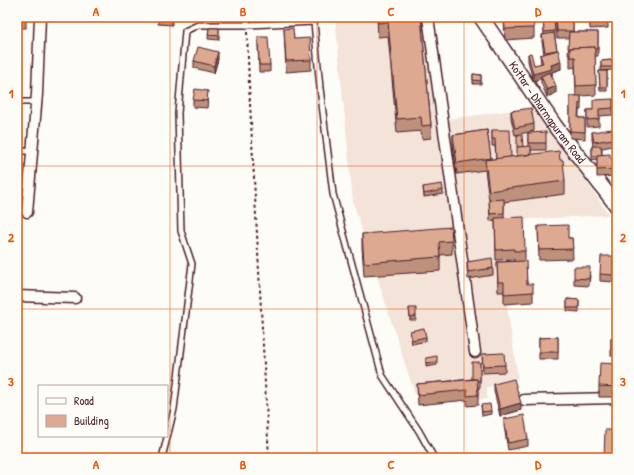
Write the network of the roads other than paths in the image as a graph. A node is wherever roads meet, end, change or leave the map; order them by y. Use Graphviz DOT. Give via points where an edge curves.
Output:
graph roads {
  1 [pos="40,17"];
  2 [pos="247,17"];
  3 [pos="428,17"];
  4 [pos="481,17"];
  5 [pos="247,25"];
  6 [pos="17,102"];
  7 [pos="36,102"];
  8 [pos="17,151"];
  9 [pos="32,151"];
  10 [pos="617,206"];
  11 [pos="27,212"];
  12 [pos="17,296"];
  13 [pos="75,298"];
  14 [pos="475,352"];
  15 [pos="617,398"];
  16 [pos="524,400"];
  17 [pos="168,434"];
  18 [pos="167,437"];
  19 [pos="162,458"];
  20 [pos="434,458"];
  1 -- 7 [label="street"];
  2 -- 5 [label="lane"];
  3 -- 14 [label="street"];
  4 -- 10 [label="main road, Kottar - Dharmapuram Road" via="555,126"];
  5 -- 17 [label="lane" via="198,25 185,31 178,114 181,231 192,264 174,410"];
  5 -- 20 [label="lane" via="314,22 333,194 382,375"];
  6 -- 7 [label="lane"];
  7 -- 9 [label="street"];
  8 -- 9 [label="lane"];
  9 -- 11 [label="street"];
  12 -- 13 [label="street"];
  15 -- 16 [label="street"];
  18 -- 19 [label="lane"];
}
